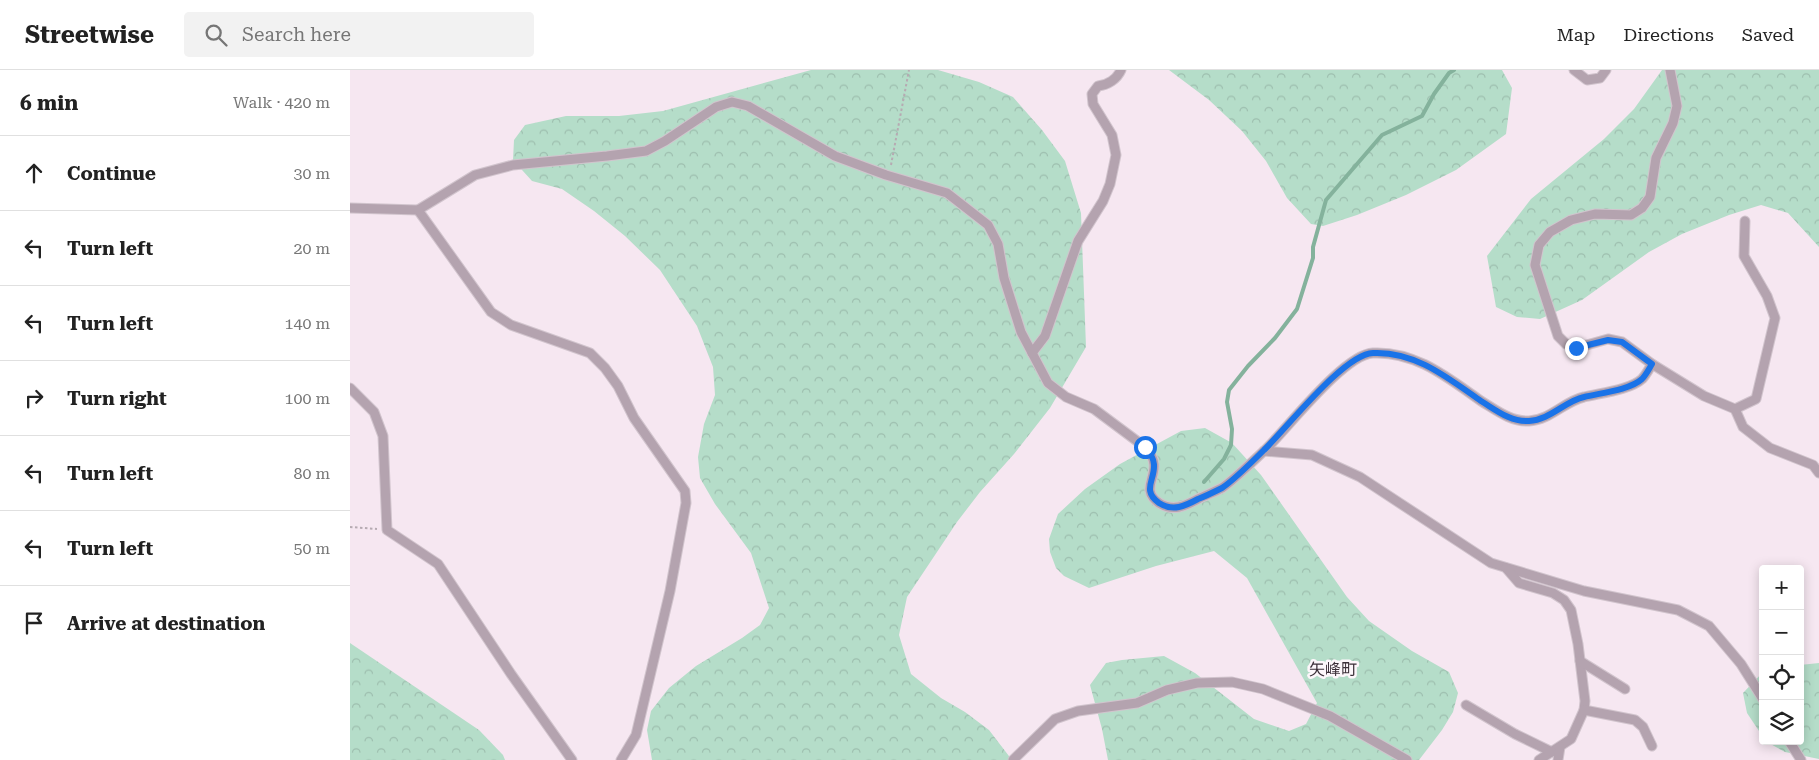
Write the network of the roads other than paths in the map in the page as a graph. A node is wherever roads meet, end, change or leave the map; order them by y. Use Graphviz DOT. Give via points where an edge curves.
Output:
graph roads {
  1 [pos="1121,70"];
  2 [pos="1574,70"];
  3 [pos="1606,70"];
  4 [pos="1670,70"];
  5 [pos="350,208"];
  6 [pos="418,210"];
  7 [pos="1744,221"];
  8 [pos="1032,353"];
  9 [pos="1652,364"];
  10 [pos="350,388"];
  11 [pos="1735,409"];
  12 [pos="1264,451"];
  13 [pos="1819,472"];
  14 [pos="1505,568"];
  15 [pos="1580,661"];
  16 [pos="1625,689"];
  17 [pos="1759,693"];
  18 [pos="1466,705"];
  19 [pos="1584,710"];
  20 [pos="1792,745"];
  21 [pos="1652,746"];
  22 [pos="1556,750"];
  23 [pos="572,760"];
  24 [pos="621,760"];
  25 [pos="1013,760"];
  26 [pos="1407,760"];
  27 [pos="1539,760"];
  28 [pos="1558,760"];
  29 [pos="1801,760"];
  1 -- 8 [label="street" via="1107,85 1098,86 1092,94 1092,104 1112,135 1116,155 1110,184 1103,202 1078,241 1045,336"];
  2 -- 3 [label="street" via="1587,80 1600,78"];
  4 -- 9 [label="street" via="1677,106 1673,123 1656,158 1650,197 1642,208 1630,215 1595,214 1571,220 1550,232 1539,245 1535,264 1558,336 1566,344 1576,348 1608,340 1622,342"];
  5 -- 6 [label="street"];
  6 -- 8 [label="street" via="475,175 514,165 646,151 716,107 732,102 748,106 835,156 947,193 988,225 998,244 1004,278 1021,332"];
  6 -- 24 [label="street" via="492,312 511,325 590,353 605,368 634,418 685,491 686,503 670,591 636,735"];
  7 -- 11 [label="street" via="1744,256 1767,296 1775,318 1756,399"];
  8 -- 12 [label="street" via="1048,383 1066,397 1094,409 1151,453 1155,463 1150,495 1170,508 1184,506 1223,487"];
  9 -- 11 [label="street" via="1704,396"];
  9 -- 12 [label="street" via="1633,386 1578,398 1552,414 1530,421 1505,417 1428,365 1404,356 1371,353 1356,358 1338,373"];
  10 -- 23 [label="street" via="374,412 383,436 387,530 438,564"];
  11 -- 13 [label="street" via="1743,427 1770,448 1813,465"];
  12 -- 14 [label="street" via="1312,455 1360,477 1491,563"];
  14 -- 15 [label="street" via="1519,583 1553,593 1564,600 1571,610"];
  14 -- 17 [label="street" via="1584,591 1678,610 1709,626 1741,664"];
  15 -- 16 [label="street"];
  15 -- 19 [label="street"];
  18 -- 22 [label="street" via="1516,734"];
  19 -- 21 [label="street" via="1635,720 1643,727"];
  19 -- 22 [label="street" via="1571,739"];
  20 -- 29 [label="street"];
  22 -- 27 [label="street"];
  22 -- 28 [label="street"];
  25 -- 26 [label="street" via="1055,719 1078,711 1137,703 1197,682 1232,682 1262,689 1330,716"];
}
